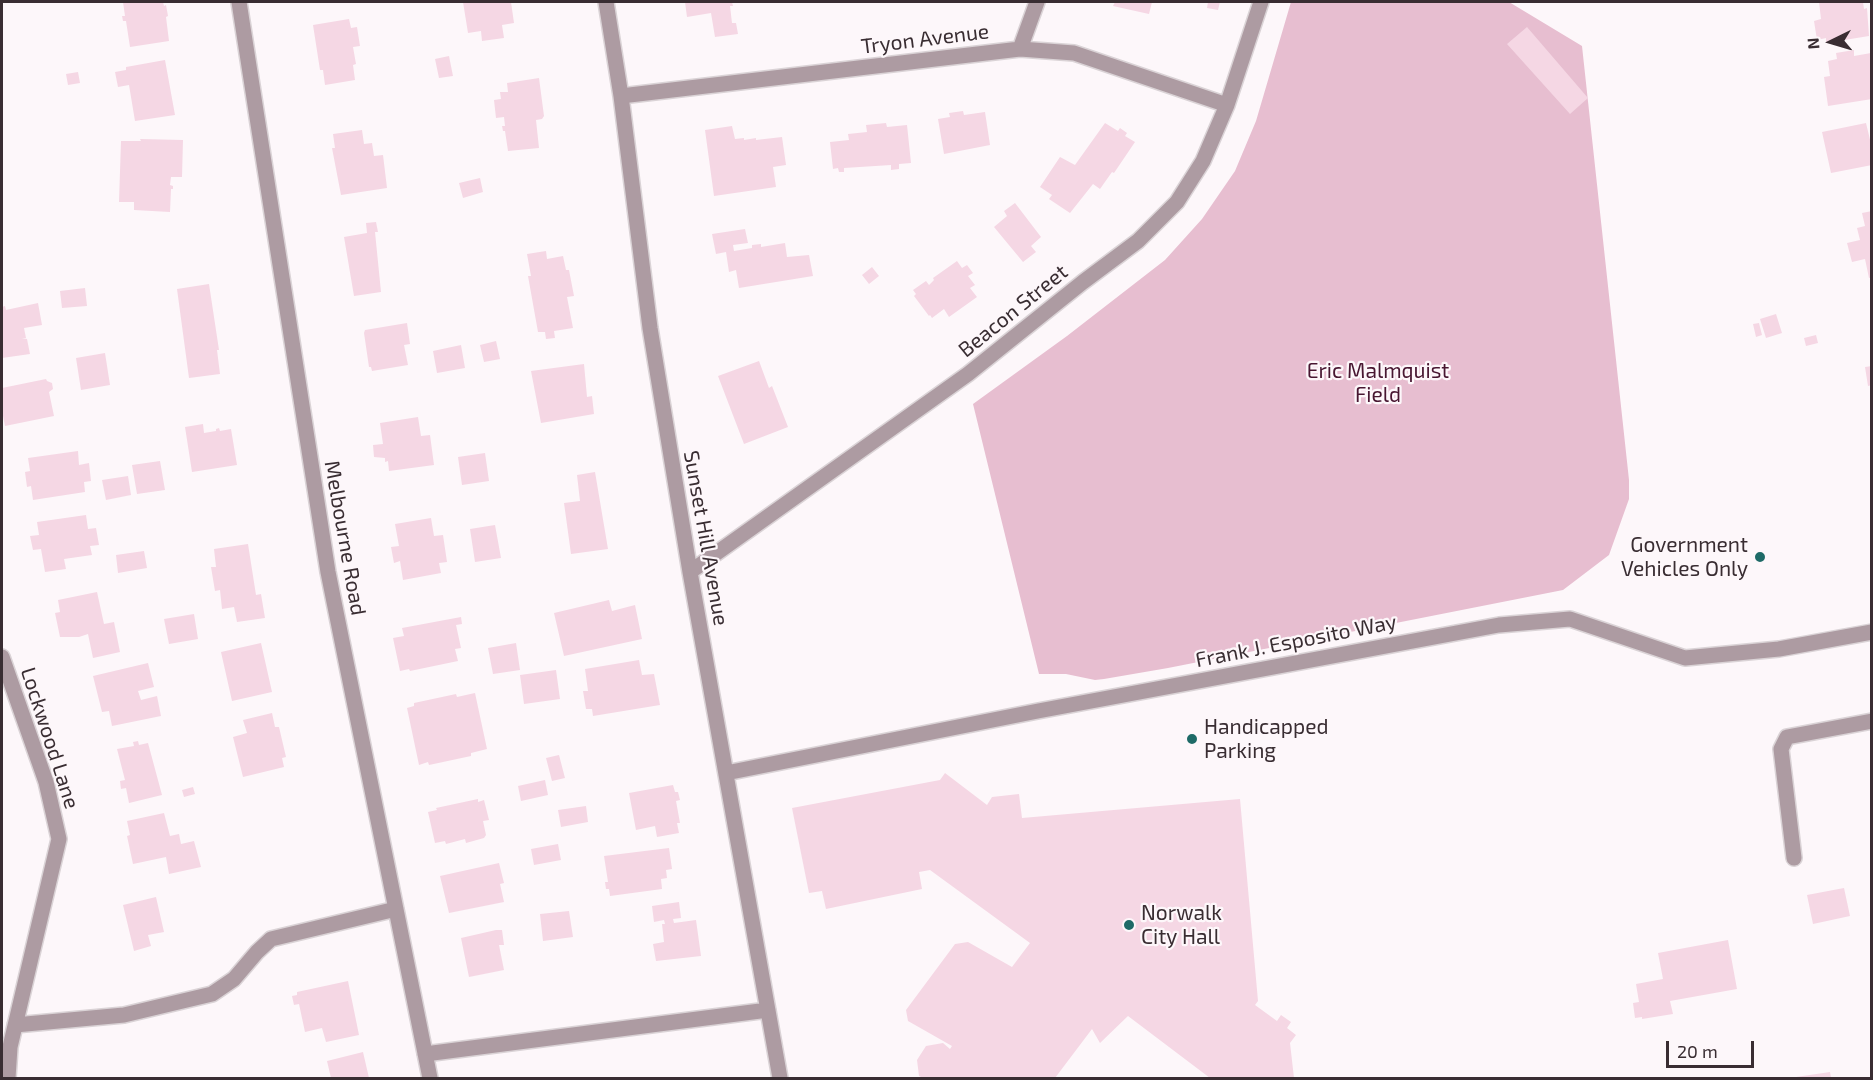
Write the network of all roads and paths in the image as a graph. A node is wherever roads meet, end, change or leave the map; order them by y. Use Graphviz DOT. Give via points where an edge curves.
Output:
graph roads {
  1 [pos="238,2"];
  2 [pos="606,2"];
  3 [pos="1037,2"];
  4 [pos="1261,2"];
  5 [pos="1020,49"];
  6 [pos="621,96"];
  7 [pos="1227,105"];
  8 [pos="690,572"];
  9 [pos="1872,632"];
  10 [pos="2,657"];
  11 [pos="1872,721"];
  12 [pos="726,773"];
  13 [pos="1794,858"];
  14 [pos="396,909"];
  15 [pos="768,1010"];
  16 [pos="15,1025"];
  17 [pos="425,1054"];
  18 [pos="8,1078"];
  19 [pos="430,1078"];
  20 [pos="780,1078"];
  1 -- 14 [label="street, Melbourne Road" via="328,572"];
  2 -- 6 [label="street, Sunset Hill Avenue"];
  3 -- 5 [label="street"];
  4 -- 7 [label="street, Beacon Street"];
  5 -- 6 [label="street, Tryon Avenue"];
  5 -- 7 [label="street, Tryon Avenue" via="1074,52"];
  6 -- 8 [label="street, Sunset Hill Avenue" via="650,328"];
  7 -- 8 [label="street, Beacon Street" via="1203,161 1177,202 1138,242 968,374"];
  8 -- 12 [label="street, Sunset Hill Avenue"];
  9 -- 12 [label="street, Frank J. Esposito Way" via="1779,649 1685,658 1570,619 1499,625"];
  10 -- 16 [label="street, Lockwood Lane" via="45,782 59,839"];
  11 -- 13 [label="street" via="1787,737 1780,749"];
  12 -- 15 [label="street, Sunset Hill Avenue"];
  14 -- 16 [label="street" via="271,939 234,979 212,994 124,1015"];
  14 -- 17 [label="street, Melbourne Road"];
  15 -- 17 [label="street"];
  15 -- 20 [label="street, Sunset Hill Avenue"];
  16 -- 18 [label="street, Lockwood Lane"];
  17 -- 19 [label="street, Melbourne Road"];
}
